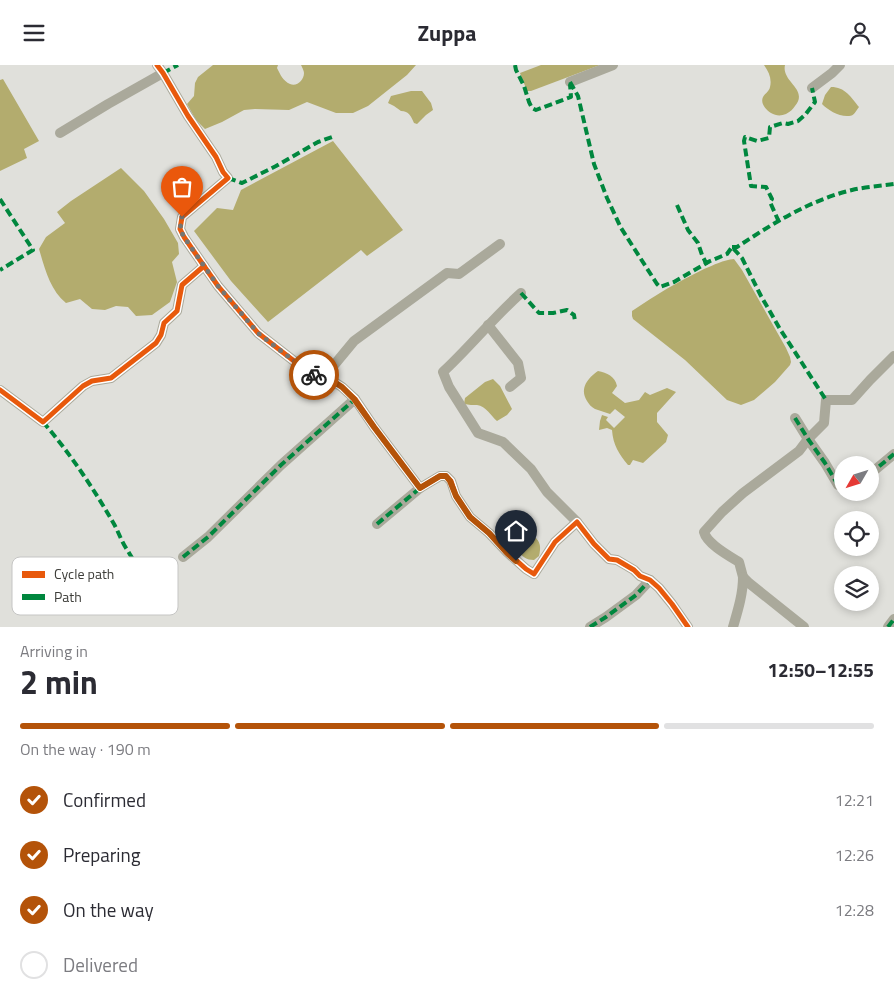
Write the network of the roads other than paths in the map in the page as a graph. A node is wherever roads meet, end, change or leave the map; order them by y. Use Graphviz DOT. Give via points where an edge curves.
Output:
graph roads {
  1 [pos="613,65"];
  2 [pos="840,65"];
  3 [pos="160,69"];
  4 [pos="570,82"];
  5 [pos="812,88"];
  6 [pos="60,133"];
  7 [pos="500,244"];
  8 [pos="204,266"];
  9 [pos="521,293"];
  10 [pos="488,325"];
  11 [pos="894,356"];
  12 [pos="325,376"];
  13 [pos="510,387"];
  14 [pos="0,390"];
  15 [pos="354,399"];
  16 [pos="795,417"];
  17 [pos="808,439"];
  18 [pos="894,454"];
  19 [pos="879,466"];
  20 [pos="834,478"];
  21 [pos="420,488"];
  22 [pos="577,522"];
  23 [pos="377,524"];
  24 [pos="183,557"];
  25 [pos="743,577"];
  26 [pos="650,580"];
  27 [pos="894,619"];
  28 [pos="590,627"];
  29 [pos="688,627"];
  30 [pos="733,627"];
  31 [pos="804,627"];
  32 [pos="888,627"];
  1 -- 4 [label="street"];
  2 -- 5 [label="street"];
  3 -- 6 [label="street"];
  3 -- 8 [label="street" via="228,178 182,217 180,229"];
  7 -- 12 [label="street" via="459,274 447,273 354,341"];
  8 -- 12 [label="street" via="258,333 312,375"];
  8 -- 14 [label="street" via="182,285 177,311 164,323 156,343 112,377 83,385 43,422"];
  9 -- 10 [label="street"];
  10 -- 13 [label="street" via="518,363 521,378"];
  10 -- 22 [label="street" via="443,372 449,387 478,433 503,442"];
  11 -- 17 [label="street" via="852,400 826,400 824,423"];
  12 -- 15 [label="street"];
  15 -- 21 [label="street"];
  15 -- 24 [label="street"];
  16 -- 17 [label="street"];
  17 -- 20 [label="street"];
  17 -- 25 [label="street" via="799,451 743,493 704,532 705,537 739,563"];
  18 -- 19 [label="street"];
  21 -- 22 [label="street" via="440,476 446,476 470,517 507,553 534,573 555,542"];
  21 -- 23 [label="street"];
  22 -- 26 [label="street" via="609,559 617,560"];
  25 -- 30 [label="street"];
  25 -- 31 [label="street"];
  26 -- 28 [label="street" via="630,599"];
  26 -- 29 [label="street"];
  27 -- 32 [label="street"];
}
